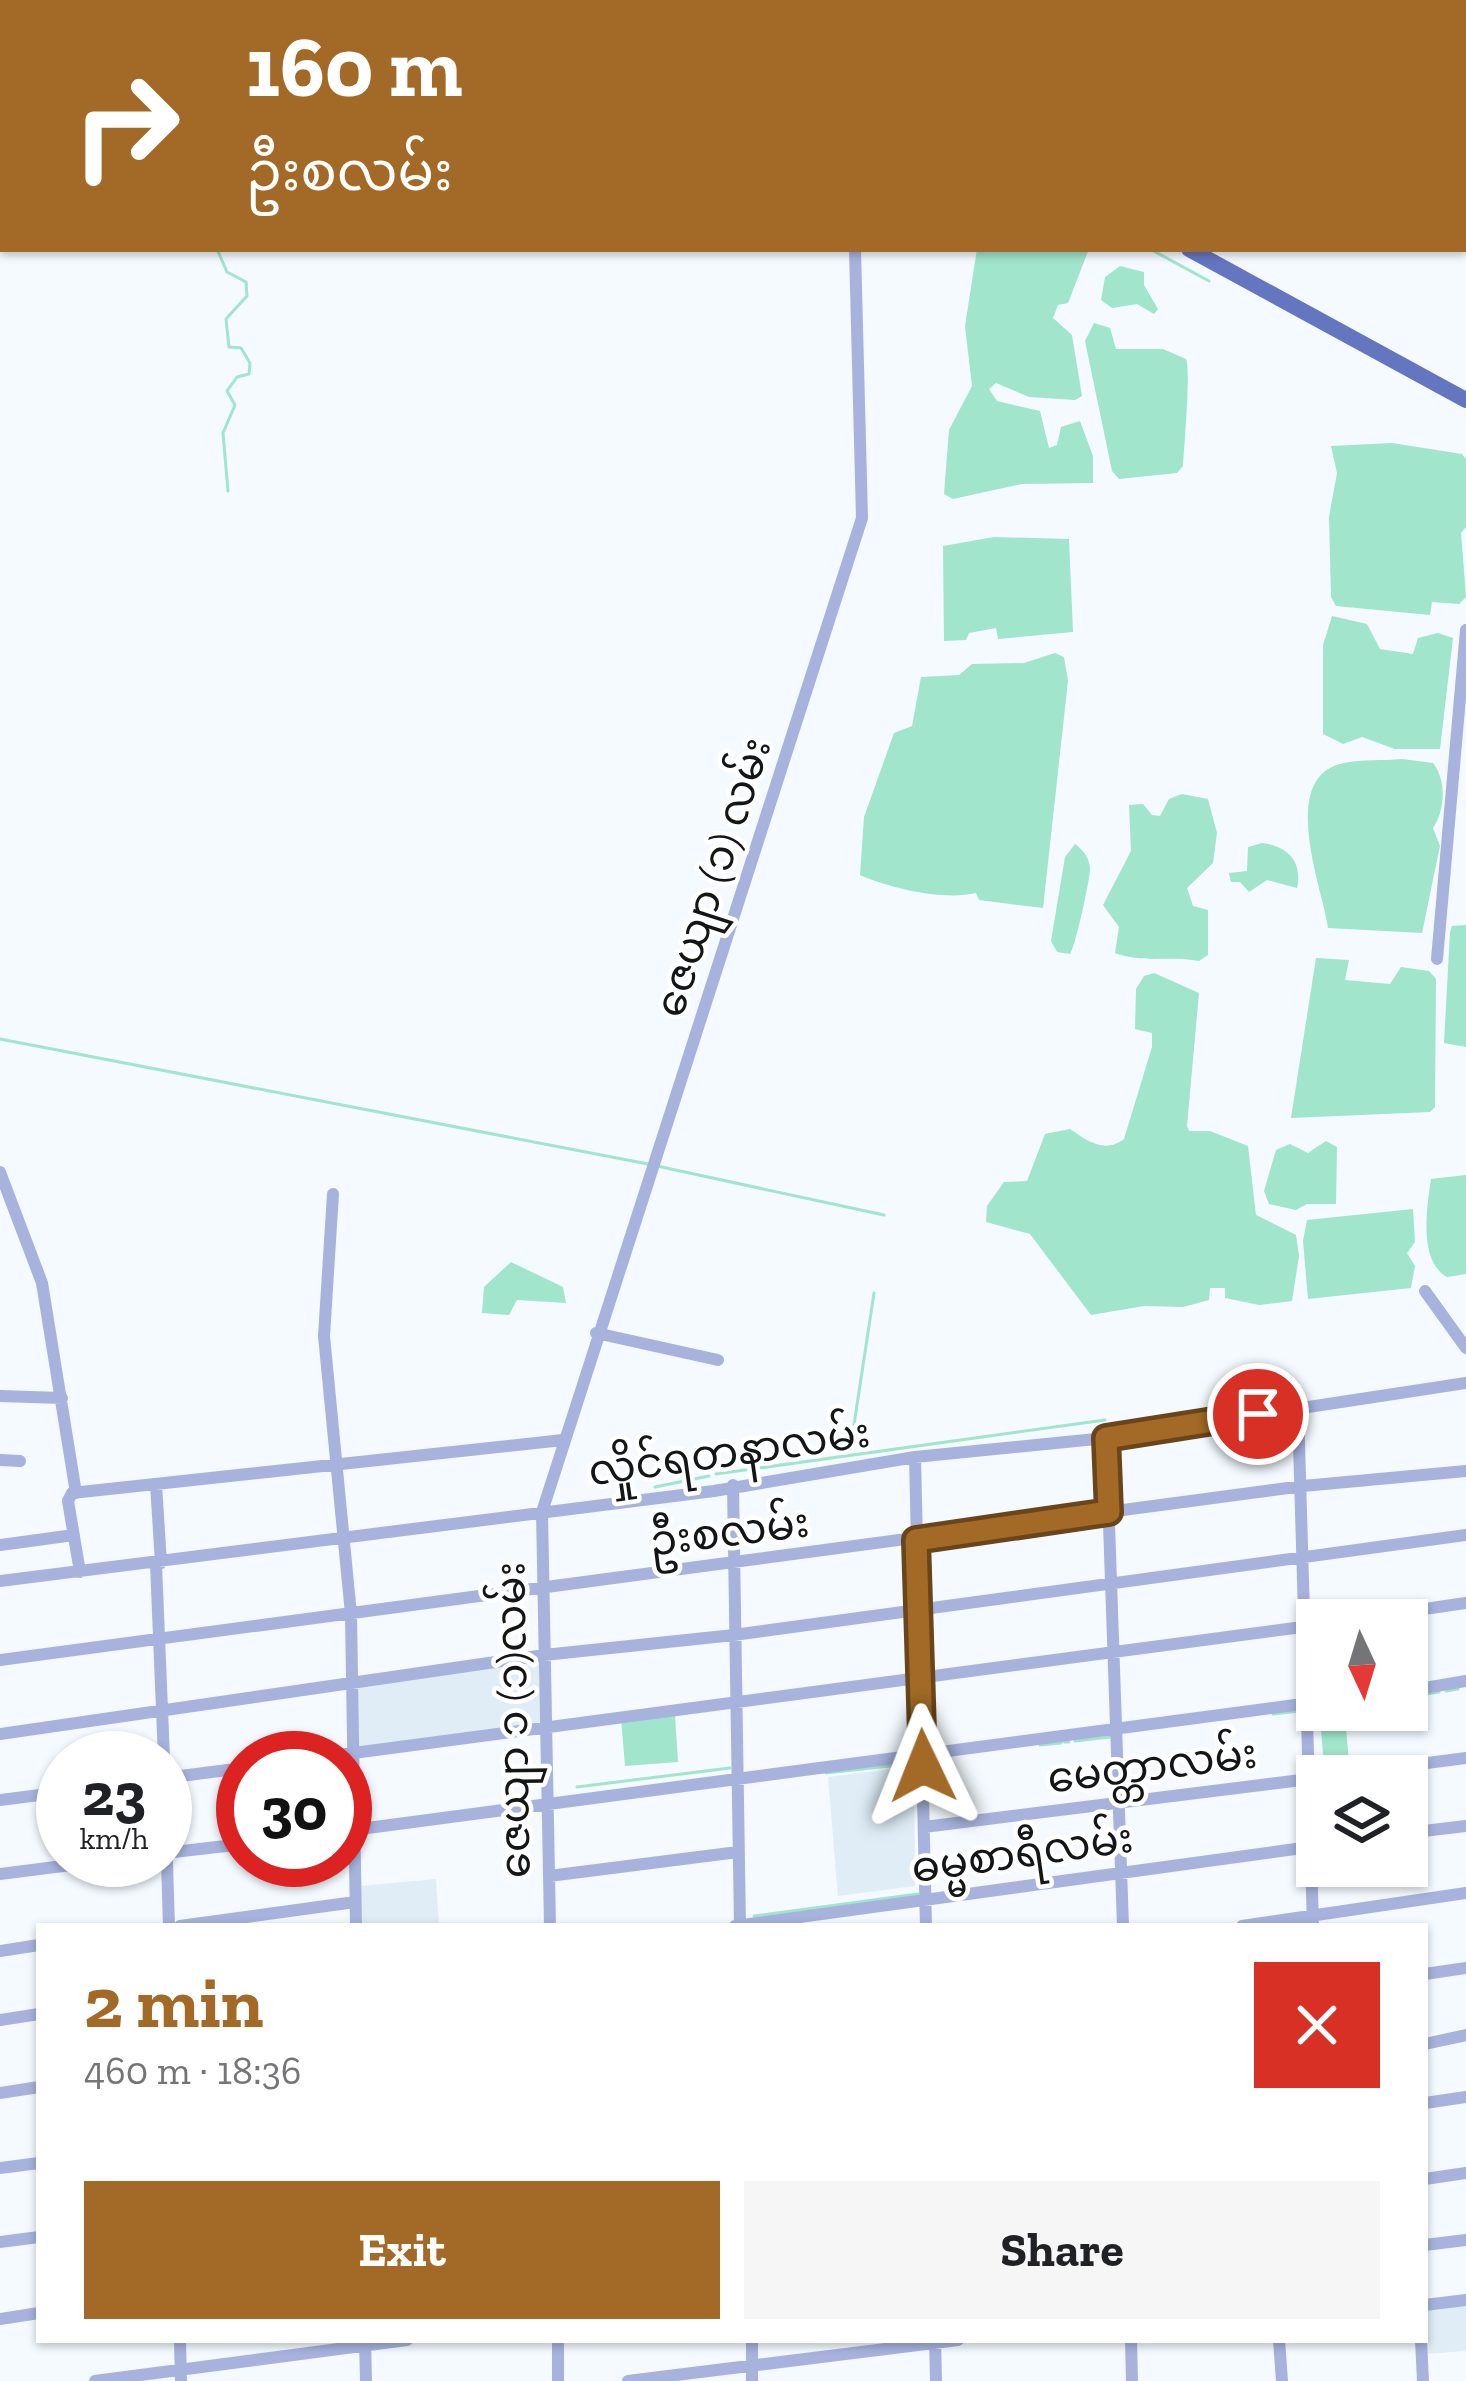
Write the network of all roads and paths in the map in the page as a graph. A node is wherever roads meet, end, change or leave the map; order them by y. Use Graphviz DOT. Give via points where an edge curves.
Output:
graph roads {
  1 [pos="855,252"];
  2 [pos="1195,252"];
  3 [pos="1466,400"];
  4 [pos="1466,629"];
  5 [pos="1436,959"];
  6 [pos="0,1172"];
  7 [pos="334,1194"];
  8 [pos="1425,1291"];
  9 [pos="596,1333"];
  10 [pos="1466,1348"];
  11 [pos="718,1360"];
  12 [pos="1466,1383"];
  13 [pos="0,1396"];
  14 [pos="62,1398"];
  15 [pos="1298,1408"];
  16 [pos="1106,1438"];
  17 [pos="563,1440"];
  18 [pos="915,1457"];
  19 [pos="0,1460"];
  20 [pos="20,1461"];
  21 [pos="338,1463"];
  22 [pos="1466,1471"];
  23 [pos="156,1484"];
  24 [pos="734,1485"];
  25 [pos="1303,1486"];
  26 [pos="76,1493"];
  27 [pos="542,1512"];
  28 [pos="1109,1512"];
  29 [pos="74,1535"];
  30 [pos="1466,1535"];
  31 [pos="346,1536"];
  32 [pos="916,1540"];
  33 [pos="0,1546"];
  34 [pos="1302,1556"];
  35 [pos="158,1563"];
  36 [pos="733,1564"];
  37 [pos="80,1572"];
  38 [pos="0,1581"];
  39 [pos="1113,1581"];
  40 [pos="541,1589"];
  41 [pos="1308,1599"];
  42 [pos="1466,1603"];
  43 [pos="1428,1609"];
  44 [pos="918,1610"];
  45 [pos="351,1614"];
  46 [pos="1296,1627"];
  47 [pos="734,1635"];
  48 [pos="159,1641"];
  49 [pos="1114,1649"];
  50 [pos="544,1654"];
  51 [pos="0,1660"];
  52 [pos="919,1677"];
  53 [pos="1466,1681"];
  54 [pos="350,1682"];
  55 [pos="1428,1687"];
  56 [pos="736,1698"];
  57 [pos="1296,1705"];
  58 [pos="162,1707"];
  59 [pos="548,1724"];
  60 [pos="163,1731"];
  61 [pos="351,1731"];
  62 [pos="1116,1732"];
  63 [pos="0,1734"];
  64 [pos="372,1750"];
  65 [pos="1466,1758"];
  66 [pos="923,1759"];
  67 [pos="1428,1763"];
  68 [pos="737,1779"];
  69 [pos="1296,1781"];
  70 [pos="36,1795"];
  71 [pos="0,1800"];
  72 [pos="1118,1801"];
  73 [pos="548,1802"];
  74 [pos="1466,1826"];
  75 [pos="372,1827"];
  76 [pos="924,1827"];
  77 [pos="1428,1831"];
  78 [pos="1296,1848"];
  79 [pos="738,1852"];
  80 [pos="36,1869"];
  81 [pos="1120,1871"];
  82 [pos="0,1874"];
  83 [pos="549,1876"];
  84 [pos="167,1887"];
  85 [pos="355,1887"];
  86 [pos="1313,1887"];
  87 [pos="1466,1893"];
  88 [pos="928,1898"];
  89 [pos="356,1902"];
  90 [pos="1313,1921"];
  91 [pos="169,1923"];
  92 [pos="202,1923"];
  93 [pos="356,1923"];
  94 [pos="550,1923"];
  95 [pos="738,1923"];
  96 [pos="758,1923"];
  97 [pos="926,1923"];
  98 [pos="1123,1923"];
  99 [pos="36,1945"];
  100 [pos="0,1951"];
  101 [pos="1466,1968"];
  102 [pos="1428,1974"];
  103 [pos="36,2014"];
  104 [pos="0,2020"];
  105 [pos="1466,2035"];
  106 [pos="1428,2043"];
  107 [pos="36,2087"];
  108 [pos="0,2092"];
  109 [pos="1466,2097"];
  110 [pos="1428,2103"];
  111 [pos="36,2163"];
  112 [pos="0,2168"];
  113 [pos="1466,2173"];
  114 [pos="1428,2179"];
  115 [pos="36,2236"];
  116 [pos="1466,2240"];
  117 [pos="0,2242"];
  118 [pos="1428,2245"];
  119 [pos="1466,2300"];
  120 [pos="1428,2305"];
  121 [pos="36,2313"];
  122 [pos="0,2319"];
  123 [pos="180,2343"];
  124 [pos="359,2343"];
  125 [pos="365,2343"];
  126 [pos="558,2343"];
  127 [pos="752,2343"];
  128 [pos="918,2343"];
  129 [pos="934,2343"];
  130 [pos="1132,2343"];
  131 [pos="1279,2343"];
  132 [pos="1421,2343"];
  133 [pos="752,2364"];
  134 [pos="180,2375"];
  135 [pos="95,2381"];
  136 [pos="366,2381"];
  137 [pos="558,2381"];
  138 [pos="628,2381"];
  139 [pos="752,2381"];
  140 [pos="936,2381"];
  141 [pos="1132,2381"];
  142 [pos="1282,2381"];
  143 [pos="1424,2381"];
  1 -- 9 [label="street, ဇေယျာ (၁) လမ်း" via="862,518"];
  2 -- 3 [label="main road"];
  4 -- 5 [label="street"];
  6 -- 14 [label="street" via="42,1283"];
  7 -- 21 [label="street" via="324,1336"];
  8 -- 10 [label="street"];
  9 -- 11 [label="street"];
  9 -- 17 [label="street, ဇေယျာ (၁) လမ်း"];
  12 -- 15 [label="street, လှိုင်ရတနာလမ်း"];
  13 -- 14 [label="street"];
  14 -- 26 [label="street"];
  15 -- 16 [label="street, လှိုင်ရတနာလမ်း"];
  15 -- 25 [label="street"];
  16 -- 18 [label="street, လှိုင်ရတနာလမ်း"];
  16 -- 28 [label="street"];
  17 -- 21 [label="street"];
  17 -- 27 [label="street, ဇေယျာ (၁) လမ်း"];
  18 -- 24 [label="street, လှိုင်ရတနာလမ်း"];
  18 -- 32 [label="street"];
  19 -- 20 [label="street"];
  21 -- 23 [label="street"];
  21 -- 31 [label="street"];
  22 -- 25 [label="street, ဦးစလမ်း"];
  23 -- 26 [label="street"];
  23 -- 35 [label="street"];
  24 -- 27 [label="street, လှိုင်ရတနာလမ်း"];
  24 -- 36 [label="street"];
  25 -- 28 [label="street, ဦးစလမ်း"];
  25 -- 34 [label="street"];
  26 -- 29 [label="street" via="68,1501"];
  27 -- 31 [label="street, လှိုင်ရတနာလမ်း"];
  27 -- 40 [label="street, ဇေယျာ ၁ (၁)လမ်း"];
  28 -- 32 [label="street, ဦးစလမ်း"];
  28 -- 39 [label="street"];
  29 -- 33 [label="street"];
  29 -- 37 [label="street"];
  30 -- 34 [label="street"];
  31 -- 35 [label="street, လှိုင်ရတနာလမ်း"];
  31 -- 45 [label="street"];
  32 -- 36 [label="street, ဦးစလမ်း"];
  32 -- 44 [label="street"];
  34 -- 39 [label="street"];
  34 -- 41 [label="street"];
  35 -- 37 [label="street, လှိုင်ရတနာလမ်း"];
  35 -- 48 [label="street"];
  36 -- 40 [label="street, ဦးစလမ်း"];
  36 -- 47 [label="street"];
  37 -- 38 [label="street, လှိုင်ရတနာလမ်း"];
  39 -- 44 [label="street"];
  39 -- 49 [label="street"];
  40 -- 45 [label="street, ဦးစလမ်း"];
  40 -- 50 [label="street, ဇေယျာ ၁ (၁)လမ်း"];
  42 -- 43 [label="street"];
  44 -- 47 [label="street"];
  44 -- 52 [label="street"];
  45 -- 48 [label="street, ဦးစလမ်း"];
  45 -- 54 [label="street"];
  46 -- 49 [label="street"];
  47 -- 50 [label="street"];
  47 -- 56 [label="street"];
  48 -- 51 [label="street, ဦးစလမ်း"];
  48 -- 58 [label="street"];
  49 -- 52 [label="street"];
  49 -- 62 [label="street"];
  50 -- 54 [label="street"];
  50 -- 59 [label="street, ဇေယျာ ၁ (၁)လမ်း"];
  52 -- 56 [label="street"];
  52 -- 66 [label="street"];
  53 -- 55 [label="street"];
  54 -- 58 [label="street"];
  54 -- 61 [label="street"];
  56 -- 59 [label="street"];
  56 -- 68 [label="street"];
  57 -- 62 [label="street"];
  58 -- 60 [label="street"];
  58 -- 63 [label="street"];
  59 -- 64 [label="street"];
  59 -- 73 [label="street, ဇေယျာ ၁ (၁)လမ်း"];
  62 -- 66 [label="street"];
  62 -- 72 [label="street"];
  65 -- 67 [label="street"];
  66 -- 68 [label="street"];
  66 -- 76 [label="street"];
  68 -- 73 [label="street"];
  68 -- 79 [label="street"];
  69 -- 72 [label="street, မေတ္တာလမ်း"];
  70 -- 71 [label="street"];
  72 -- 76 [label="street, မေတ္တာလမ်း"];
  72 -- 81 [label="street"];
  73 -- 75 [label="street"];
  73 -- 83 [label="street, ဇေယျာ ၁ (၁)လမ်း"];
  74 -- 77 [label="street"];
  76 -- 88 [label="street"];
  78 -- 81 [label="street, ဓမ္မစာရီလမ်း"];
  79 -- 83 [label="street"];
  79 -- 95 [label="street"];
  80 -- 82 [label="street"];
  81 -- 88 [label="street, ဓမ္မစာရီလမ်း"];
  81 -- 98 [label="street"];
  83 -- 94 [label="street, ဇေယျာ ၁ (၁)လမ်း"];
  84 -- 91 [label="street"];
  85 -- 89 [label="street"];
  86 -- 90 [label="street"];
  87 -- 90 [label="street"];
  88 -- 96 [label="street, ဓမ္မစာရီလမ်း"];
  88 -- 97 [label="street"];
  89 -- 92 [label="street"];
  89 -- 93 [label="street"];
  99 -- 100 [label="street"];
  101 -- 102 [label="street"];
  103 -- 104 [label="street"];
  105 -- 106 [label="street"];
  107 -- 108 [label="street"];
  109 -- 110 [label="street"];
  111 -- 112 [label="street"];
  113 -- 114 [label="street"];
  115 -- 117 [label="street"];
  116 -- 118 [label="street"];
  119 -- 120 [label="street"];
  121 -- 122 [label="street"];
  123 -- 134 [label="street"];
  124 -- 134 [label="street"];
  125 -- 136 [label="street"];
  126 -- 137 [label="street"];
  127 -- 133 [label="street"];
  128 -- 133 [label="street"];
  129 -- 140 [label="street"];
  130 -- 141 [label="street"];
  131 -- 142 [label="street"];
  132 -- 143 [label="street"];
  133 -- 138 [label="street"];
  133 -- 139 [label="street"];
  134 -- 135 [label="street"];
}
